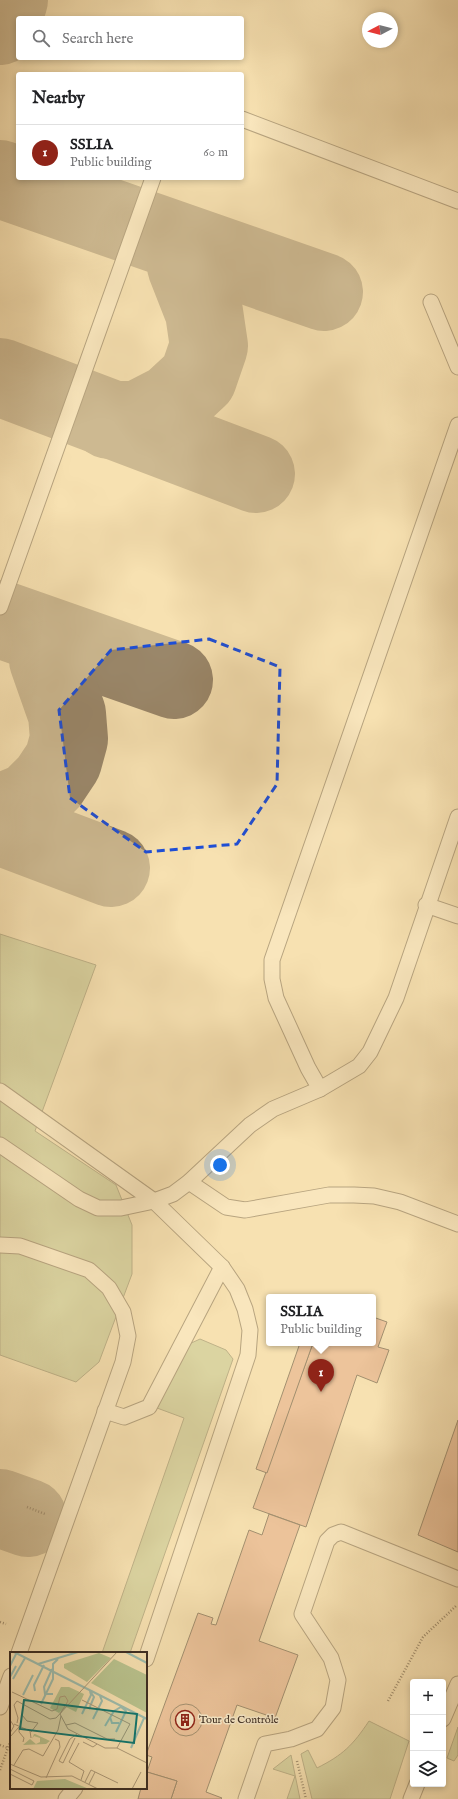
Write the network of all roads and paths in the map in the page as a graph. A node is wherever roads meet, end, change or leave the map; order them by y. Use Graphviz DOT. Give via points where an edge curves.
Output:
graph roads {
  1 [pos="244,120"];
  2 [pos="152,180"];
  3 [pos="458,201"];
  4 [pos="431,302"];
  5 [pos="458,366"];
  6 [pos="458,425"];
  7 [pos="0,607"];
  8 [pos="458,817"];
  9 [pos="426,905"];
  10 [pos="458,916"];
  11 [pos="320,1089"];
  12 [pos="0,1091"];
  13 [pos="0,1145"];
  14 [pos="189,1182"];
  15 [pos="154,1201"];
  16 [pos="458,1224"];
  17 [pos="0,1245"];
  18 [pos="222,1267"];
  19 [pos="105,1411"];
  20 [pos="458,1579"];
  21 [pos="457,1605"];
  22 [pos="19,1652"];
  23 [pos="147,1656"];
  24 [pos="10,1679"];
  25 [pos="458,1684"];
  26 [pos="388,1701"];
  27 [pos="0,1707"];
  28 [pos="445,1715"];
  29 [pos="291,1739"];
  30 [pos="10,1742"];
  31 [pos="0,1746"];
  32 [pos="8,1748"];
  33 [pos="0,1770"];
  34 [pos="416,1787"];
  35 [pos="74,1789"];
  36 [pos="66,1799"];
  37 [pos="246,1799"];
  38 [pos="306,1799"];
  39 [pos="411,1799"];
  1 -- 3 [label="lane"];
  2 -- 7 [label="lane"];
  4 -- 5 [label="lane"];
  6 -- 11 [label="lane" via="272,960 276,998"];
  8 -- 9 [label="lane"];
  9 -- 10 [label="lane"];
  9 -- 11 [label="lane" via="396,998 370,1052 359,1066"];
  11 -- 14 [label="lane" via="272,1108"];
  12 -- 15 [label="lane"];
  13 -- 15 [label="lane" via="79,1199 98,1208 121,1208"];
  14 -- 15 [label="lane" via="173,1194"];
  14 -- 16 [label="lane" via="226,1207 245,1210 329,1195 374,1196 400,1202"];
  15 -- 18 [label="lane"];
  17 -- 19 [label="lane" via="20,1246 90,1270 109,1288 123,1312 128,1336 123,1362"];
  18 -- 19 [label="lane" via="148,1407 124,1417"];
  18 -- 23 [label="lane" via="237,1289 245,1309 250,1330 248,1355"];
  19 -- 22 [label="lane"];
  20 -- 29 [label="lane" via="341,1532 333,1535 327,1541 302,1614 331,1658 338,1680 333,1708 316,1729"];
  21 -- 26 [label="path" via="424,1637"];
  24 -- 27 [label="lane"];
  25 -- 28 [label="lane"];
  29 -- 37 [label="lane" via="265,1744"];
  29 -- 38 [label="path"];
  30 -- 32 [label="path"];
  31 -- 32 [label="path"];
  32 -- 33 [label="path"];
  34 -- 39 [label="lane"];
  35 -- 36 [label="lane"];
}
